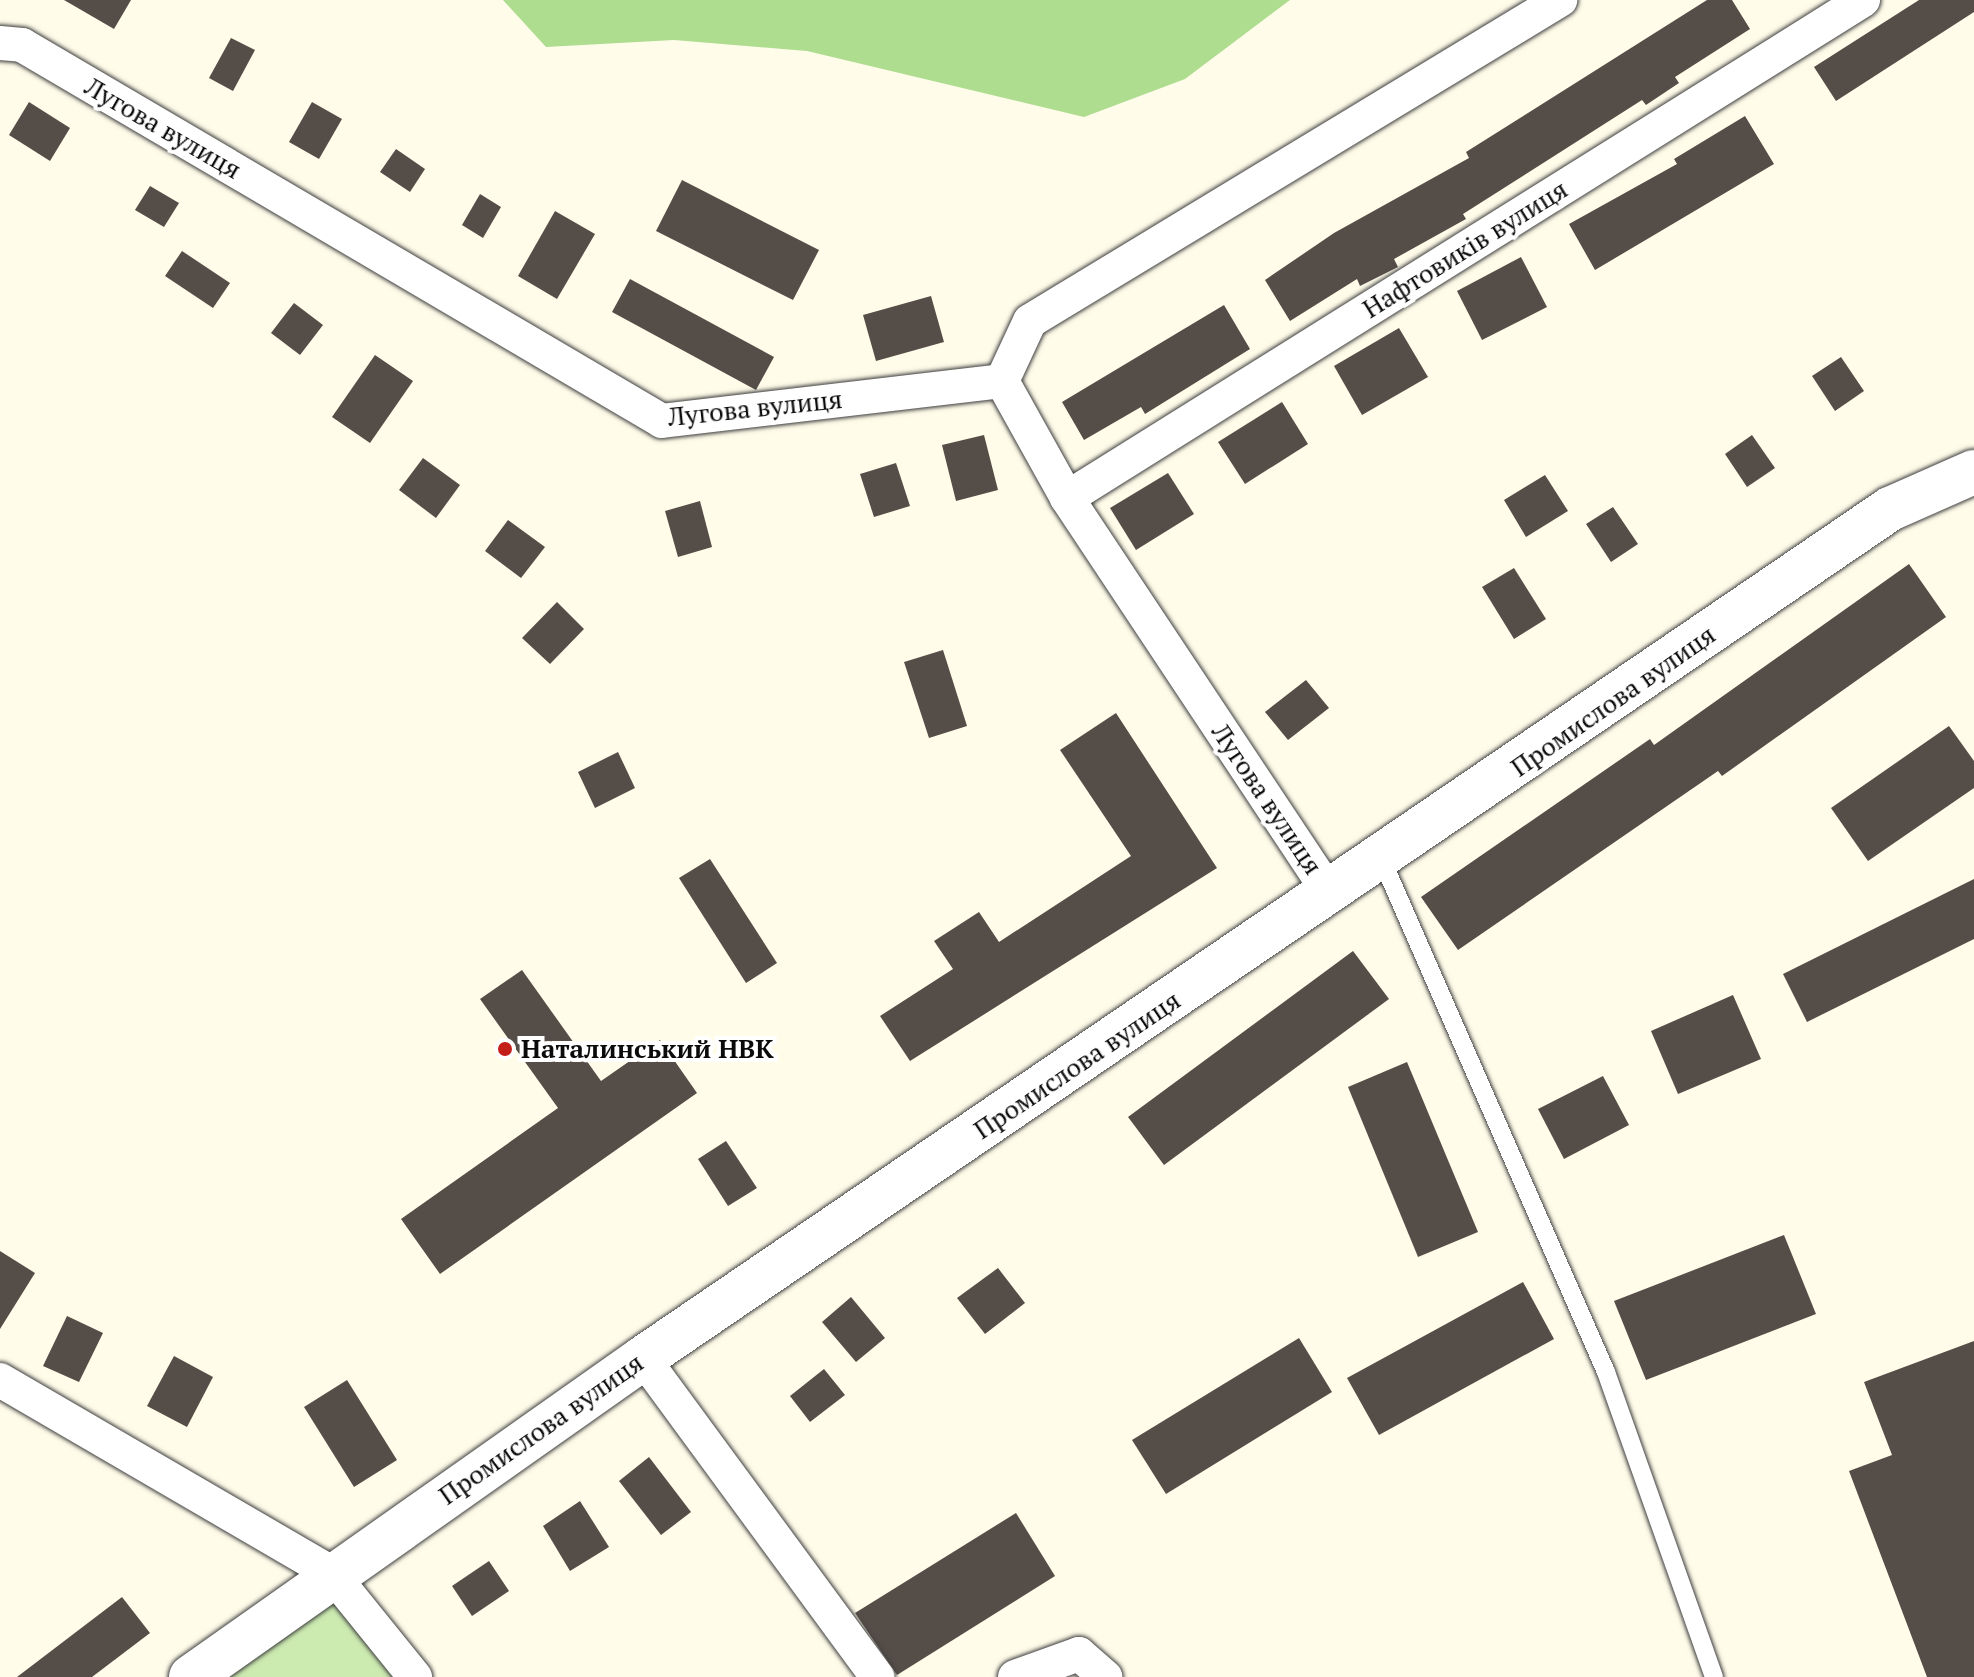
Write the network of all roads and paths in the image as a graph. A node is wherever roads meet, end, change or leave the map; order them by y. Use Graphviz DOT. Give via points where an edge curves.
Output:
graph roads {
  1 [pos="1560,0"];
  2 [pos="1863,0"];
  3 [pos="0,43"];
  4 [pos="1002,381"];
  5 [pos="1974,472"];
  6 [pos="1067,498"];
  7 [pos="1382,860"];
  8 [pos="1330,894"];
  9 [pos="643,1358"];
  10 [pos="0,1380"];
  11 [pos="331,1573"];
  12 [pos="191,1677"];
  13 [pos="415,1677"];
  14 [pos="877,1677"];
  15 [pos="1015,1677"];
  16 [pos="1105,1677"];
  17 [pos="1714,1677"];
  1 -- 4 [label="street" via="1030,321"];
  2 -- 6 [label="street, Нафтовиків вулиця"];
  3 -- 4 [label="street, Лугова вулиця" via="22,45 662,421"];
  4 -- 6 [label="street, Лугова вулиця"];
  5 -- 7 [label="street, Промислова вулиця" via="1890,509"];
  6 -- 8 [label="street, Лугова вулиця"];
  7 -- 8 [label="street, Промислова вулиця"];
  7 -- 17 [label="lane" via="1606,1372"];
  8 -- 9 [label="street, Промислова вулиця"];
  9 -- 11 [label="street, Промислова вулиця"];
  9 -- 14 [label="street"];
  10 -- 11 [label="street"];
  11 -- 12 [label="street, Промислова вулиця"];
  11 -- 13 [label="street"];
  15 -- 16 [label="street" via="1079,1654"];
}
